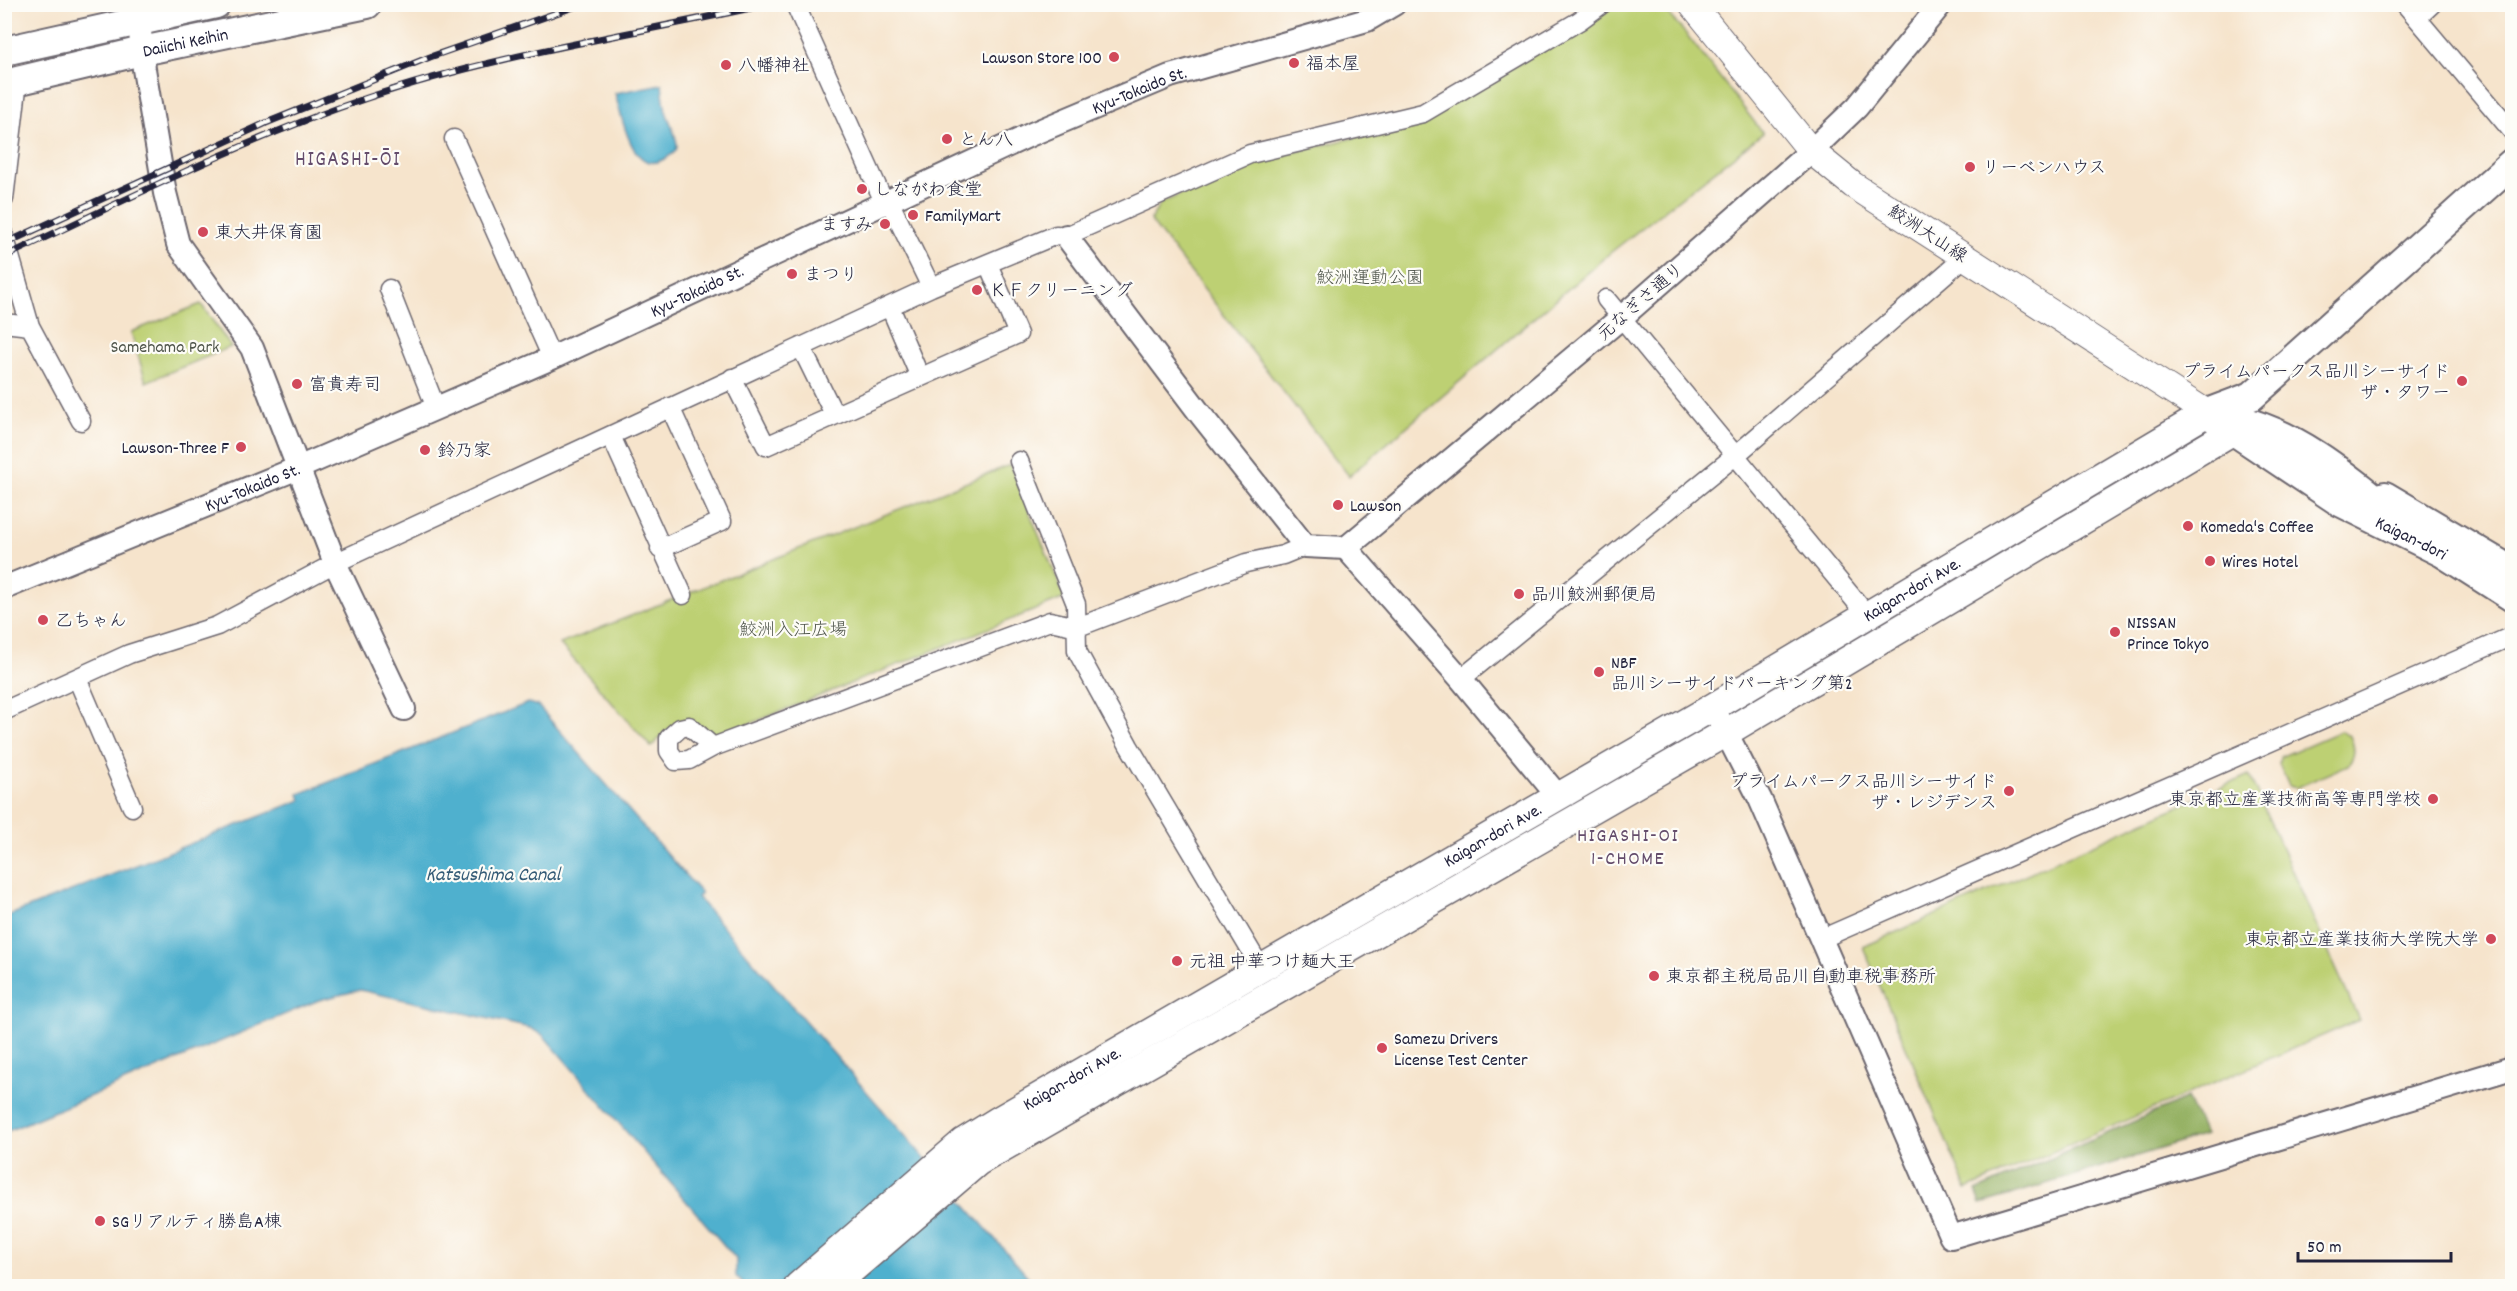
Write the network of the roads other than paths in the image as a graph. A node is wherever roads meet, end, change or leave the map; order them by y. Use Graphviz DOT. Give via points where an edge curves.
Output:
graph roads {
  1 [pos="216,4"];
  2 [pos="366,4"];
  3 [pos="795,4"];
  4 [pos="1394,4"];
  5 [pos="1602,4"];
  6 [pos="1692,4"];
  7 [pos="1941,4"];
  8 [pos="2432,4"];
  9 [pos="2411,11"];
  10 [pos="137,12"];
  11 [pos="4,51"];
  12 [pos="142,51"];
  13 [pos="11,82"];
  14 [pos="2512,131"];
  15 [pos="454,138"];
  16 [pos="1811,151"];
  17 [pos="2512,163"];
  18 [pos="5,195"];
  19 [pos="887,203"];
  20 [pos="4,235"];
  21 [pos="1066,236"];
  22 [pos="1965,257"];
  23 [pos="988,264"];
  24 [pos="931,287"];
  25 [pos="389,289"];
  26 [pos="1606,299"];
  27 [pos="890,307"];
  28 [pos="1622,318"];
  29 [pos="4,323"];
  30 [pos="30,326"];
  31 [pos="801,347"];
  32 [pos="552,358"];
  33 [pos="920,377"];
  34 [pos="732,378"];
  35 [pos="670,407"];
  36 [pos="436,408"];
  37 [pos="2207,413"];
  38 [pos="834,414"];
  39 [pos="2243,416"];
  40 [pos="81,421"];
  41 [pos="611,436"];
  42 [pos="1736,454"];
  43 [pos="1019,461"];
  44 [pos="298,468"];
  45 [pos="2343,474"];
  46 [pos="2340,502"];
  47 [pos="1305,546"];
  48 [pos="1346,548"];
  49 [pos="660,549"];
  50 [pos="2443,553"];
  51 [pos="334,563"];
  52 [pos="2512,571"];
  53 [pos="4,588"];
  54 [pos="683,595"];
  55 [pos="2512,597"];
  56 [pos="1867,615"];
  57 [pos="2512,617"];
  58 [pos="1078,627"];
  59 [pos="2512,636"];
  60 [pos="77,678"];
  61 [pos="1461,680"];
  62 [pos="1713,707"];
  63 [pos="404,709"];
  64 [pos="4,711"];
  65 [pos="1727,732"];
  66 [pos="713,747"];
  67 [pos="1557,795"];
  68 [pos="132,807"];
  69 [pos="1821,939"];
  70 [pos="1260,968"];
  71 [pos="2512,1068"];
  72 [pos="971,1152"];
  73 [pos="798,1287"];
  74 [pos="833,1287"];
  1 -- 10 [label="highway, Daiichi Keihin"];
  2 -- 12 [label="highway, Daiichi Keihin"];
  3 -- 19 [label="street"];
  4 -- 19 [label="street, Kyu-Tokaido St." via="1367,20 1170,76 1032,134"];
  5 -- 21 [label="street" via="1423,113 1250,154"];
  6 -- 16 [label="main road, 鮫洲大山線"];
  7 -- 16 [label="street, 元なぎさ通り" via="1857,107"];
  8 -- 9 [label="street"];
  9 -- 14 [label="street"];
  10 -- 11 [label="highway, Daiichi Keihin"];
  10 -- 12 [label="street"];
  12 -- 13 [label="highway, Daiichi Keihin"];
  12 -- 44 [label="street" via="177,244 252,348"];
  13 -- 18 [label="street"];
  15 -- 32 [label="street"];
  16 -- 22 [label="main road, 鮫洲大山線" via="1852,185"];
  16 -- 28 [label="street, 元なぎさ通り"];
  17 -- 39 [label="highway"];
  19 -- 24 [label="street"];
  19 -- 32 [label="street, Kyu-Tokaido St."];
  20 -- 30 [label="street"];
  21 -- 23 [label="street" via="1056,235"];
  21 -- 47 [label="street"];
  22 -- 37 [label="main road, 鮫洲大山線"];
  22 -- 42 [label="street"];
  23 -- 24 [label="street"];
  23 -- 33 [label="street" via="1018,334"];
  24 -- 27 [label="street"];
  25 -- 36 [label="street"];
  26 -- 28 [label="street"];
  27 -- 31 [label="street"];
  27 -- 33 [label="street"];
  28 -- 42 [label="street"];
  28 -- 48 [label="street, 元なぎさ通り"];
  29 -- 30 [label="street"];
  30 -- 40 [label="street"];
  31 -- 34 [label="street"];
  31 -- 38 [label="street"];
  32 -- 36 [label="street, Kyu-Tokaido St."];
  33 -- 38 [label="street"];
  34 -- 35 [label="street"];
  34 -- 38 [label="street" via="766,446"];
  35 -- 41 [label="street"];
  35 -- 49 [label="street" via="722,521"];
  36 -- 44 [label="street, Kyu-Tokaido St."];
  37 -- 39 [label="highway, Kaigan-dori"];
  37 -- 39 [label="highway"];
  37 -- 56 [label="main road, Kaigan-dori Ave."];
  39 -- 45 [label="highway, Kaigan-dori"];
  39 -- 46 [label="highway, Kaigan-dori"];
  39 -- 65 [label="main road, Kaigan-dori Ave."];
  41 -- 49 [label="street"];
  41 -- 51 [label="street"];
  42 -- 56 [label="street"];
  42 -- 61 [label="street"];
  43 -- 58 [label="street" via="1076,604"];
  44 -- 51 [label="street"];
  44 -- 53 [label="street, Kyu-Tokaido St."];
  45 -- 50 [label="highway, Kaigan-dori"];
  45 -- 52 [label="highway" via="2421,515"];
  46 -- 50 [label="highway, Kaigan-dori"];
  46 -- 57 [label="highway"];
  47 -- 48 [label="street"];
  47 -- 58 [label="street" via="1246,563"];
  48 -- 61 [label="street"];
  49 -- 54 [label="street"];
  50 -- 55 [label="highway"];
  51 -- 60 [label="street" via="218,626 129,654"];
  51 -- 63 [label="street"];
  56 -- 62 [label="main road, Kaigan-dori Ave."];
  58 -- 66 [label="street" via="1050,621"];
  58 -- 70 [label="street" via="1077,651 1134,756"];
  59 -- 69 [label="street"];
  60 -- 64 [label="street"];
  60 -- 68 [label="street"];
  61 -- 67 [label="street"];
  62 -- 65 [label="street"];
  62 -- 67 [label="main road, Kaigan-dori Ave."];
  65 -- 69 [label="street"];
  65 -- 72 [label="main road, Kaigan-dori Ave."];
  67 -- 70 [label="main road, Kaigan-dori Ave."];
  69 -- 71 [label="street" via="1951,1237"];
  70 -- 72 [label="main road, Kaigan-dori Ave."];
  72 -- 73 [label="main road, Kaigan-dori Ave."];
  72 -- 74 [label="main road, Kaigan-dori Ave."];
}
